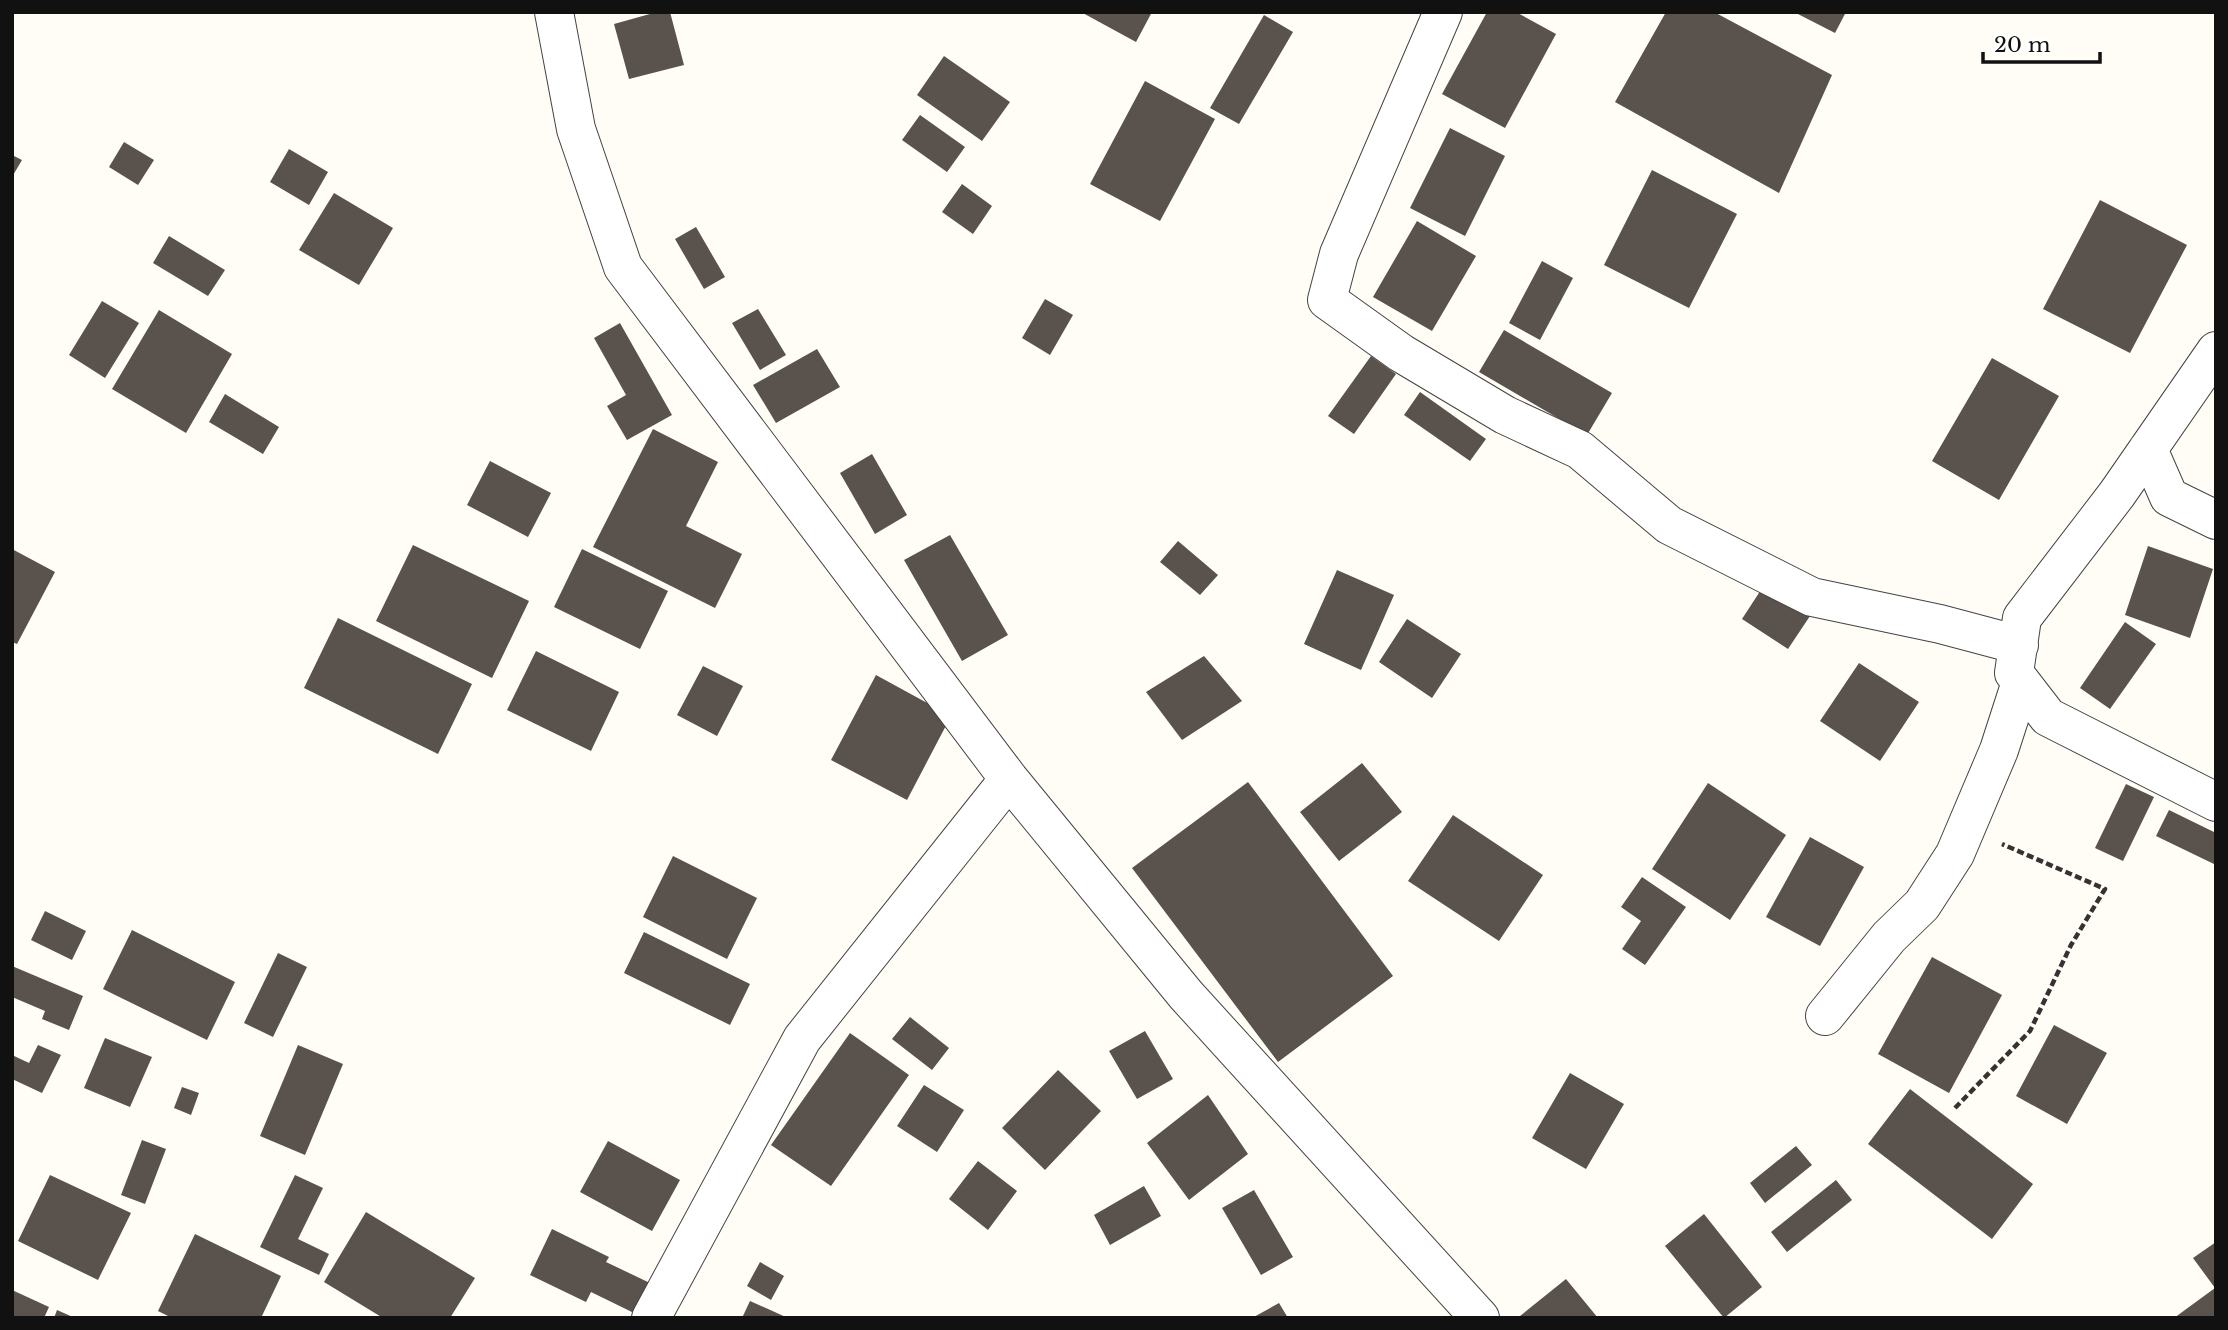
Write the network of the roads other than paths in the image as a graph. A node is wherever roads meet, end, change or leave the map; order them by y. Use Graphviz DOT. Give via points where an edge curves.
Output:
graph roads {
  1 [pos="554,12"];
  2 [pos="1443,12"];
  3 [pos="2216,351"];
  4 [pos="2148,449"];
  5 [pos="2216,520"];
  6 [pos="2019,645"];
  7 [pos="2021,682"];
  8 [pos="1009,779"];
  9 [pos="2216,802"];
  10 [pos="1825,1016"];
  11 [pos="651,1318"];
  12 [pos="1480,1318"];
  1 -- 8 [label="street" via="576,129 623,267"];
  2 -- 6 [label="street" via="1339,254 1327,300 1401,353 1505,415 1580,450 1669,525 1812,597"];
  3 -- 4 [label="street"];
  4 -- 5 [label="street" via="2169,497"];
  4 -- 6 [label="street" via="2022,618"];
  6 -- 7 [label="street" via="2014,673"];
  7 -- 9 [label="street" via="2048,717"];
  7 -- 10 [label="street" via="1955,854 1922,905 1889,937"];
  8 -- 11 [label="street" via="802,1039"];
  8 -- 12 [label="street" via="1186,995"];
}
